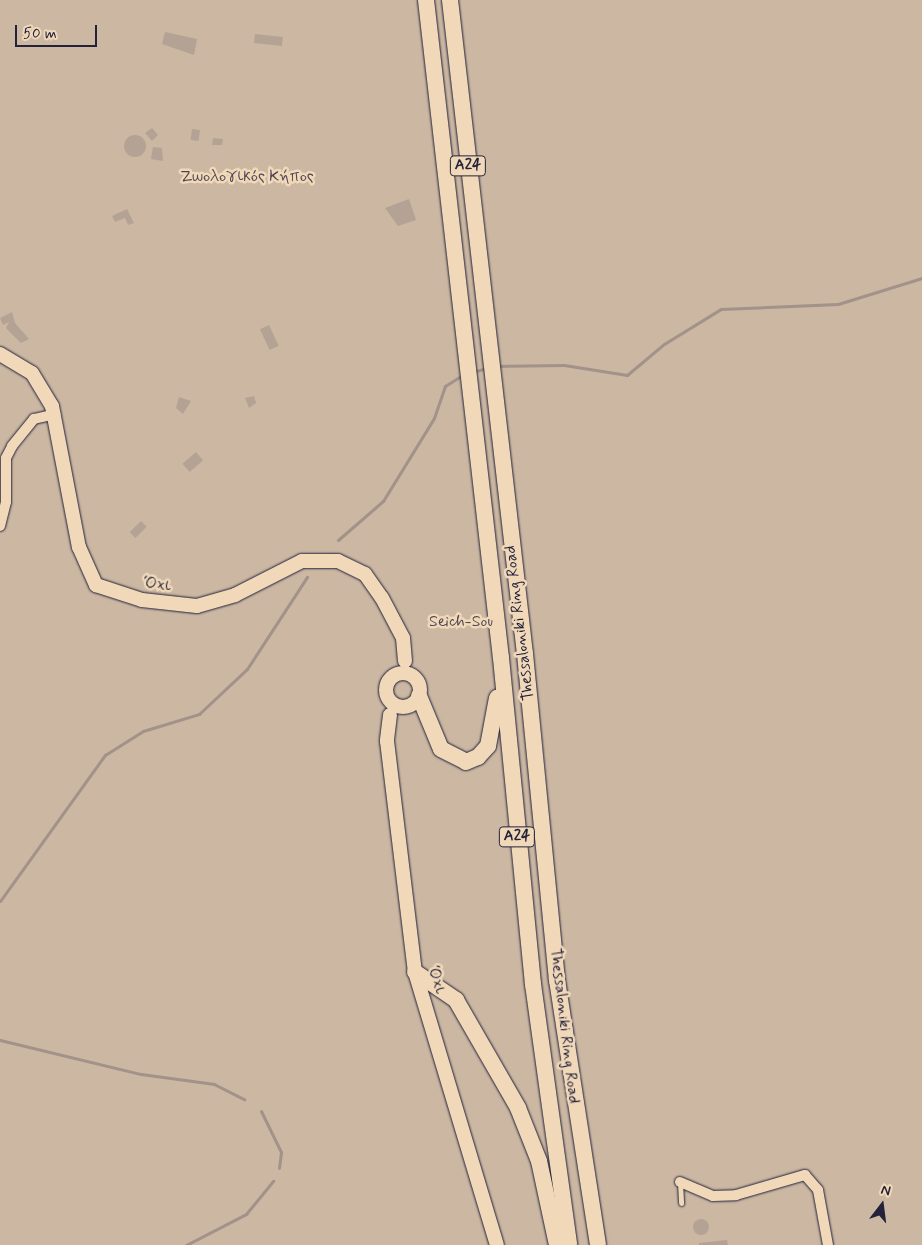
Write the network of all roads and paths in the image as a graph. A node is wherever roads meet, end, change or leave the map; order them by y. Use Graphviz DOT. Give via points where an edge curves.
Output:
graph roads {
  1 [pos="426,0"];
  2 [pos="450,0"];
  3 [pos="0,354"];
  4 [pos="55,414"];
  5 [pos="0,526"];
  6 [pos="501,658"];
  7 [pos="404,661"];
  8 [pos="396,674"];
  9 [pos="413,676"];
  10 [pos="419,696"];
  11 [pos="396,711"];
  12 [pos="415,972"];
  13 [pos="680,1182"];
  14 [pos="682,1203"];
  15 [pos="497,1245"];
  16 [pos="557,1245"];
  17 [pos="568,1245"];
  18 [pos="598,1245"];
  19 [pos="828,1245"];
  1 -- 6 [label="highway, Thessaloniki Ring Road / Α24"];
  2 -- 18 [label="highway, Thessaloniki Ring Road / Α24" via="525,654 557,980"];
  3 -- 4 [label="main road, Όχι" via="32,373"];
  4 -- 5 [label="street" via="34,419 6,458 6,502"];
  4 -- 7 [label="main road, Όχι" via="79,547 96,585 142,600 197,606 235,595 302,561 338,561 365,574 382,598 403,638"];
  6 -- 10 [label="highway" via="494,729 488,746 474,760 454,759 441,749"];
  6 -- 17 [label="highway, Thessaloniki Ring Road / Α24" via="533,984"];
  7 -- 8 [label="main road"];
  7 -- 9 [label="main road, Όχι"];
  8 -- 9 [label="main road"];
  8 -- 11 [label="main road" via="387,682 387,699"];
  9 -- 10 [label="main road" via="420,685"];
  10 -- 11 [label="main road" via="412,705"];
  11 -- 12 [label="main road, Όχι" via="387,741"];
  12 -- 15 [label="main road, Όχι"];
  12 -- 16 [label="highway" via="456,1000 518,1108 539,1162"];
  13 -- 14 [label="lane"];
  13 -- 19 [label="street" via="713,1196 736,1196 805,1175 818,1190"];
}
